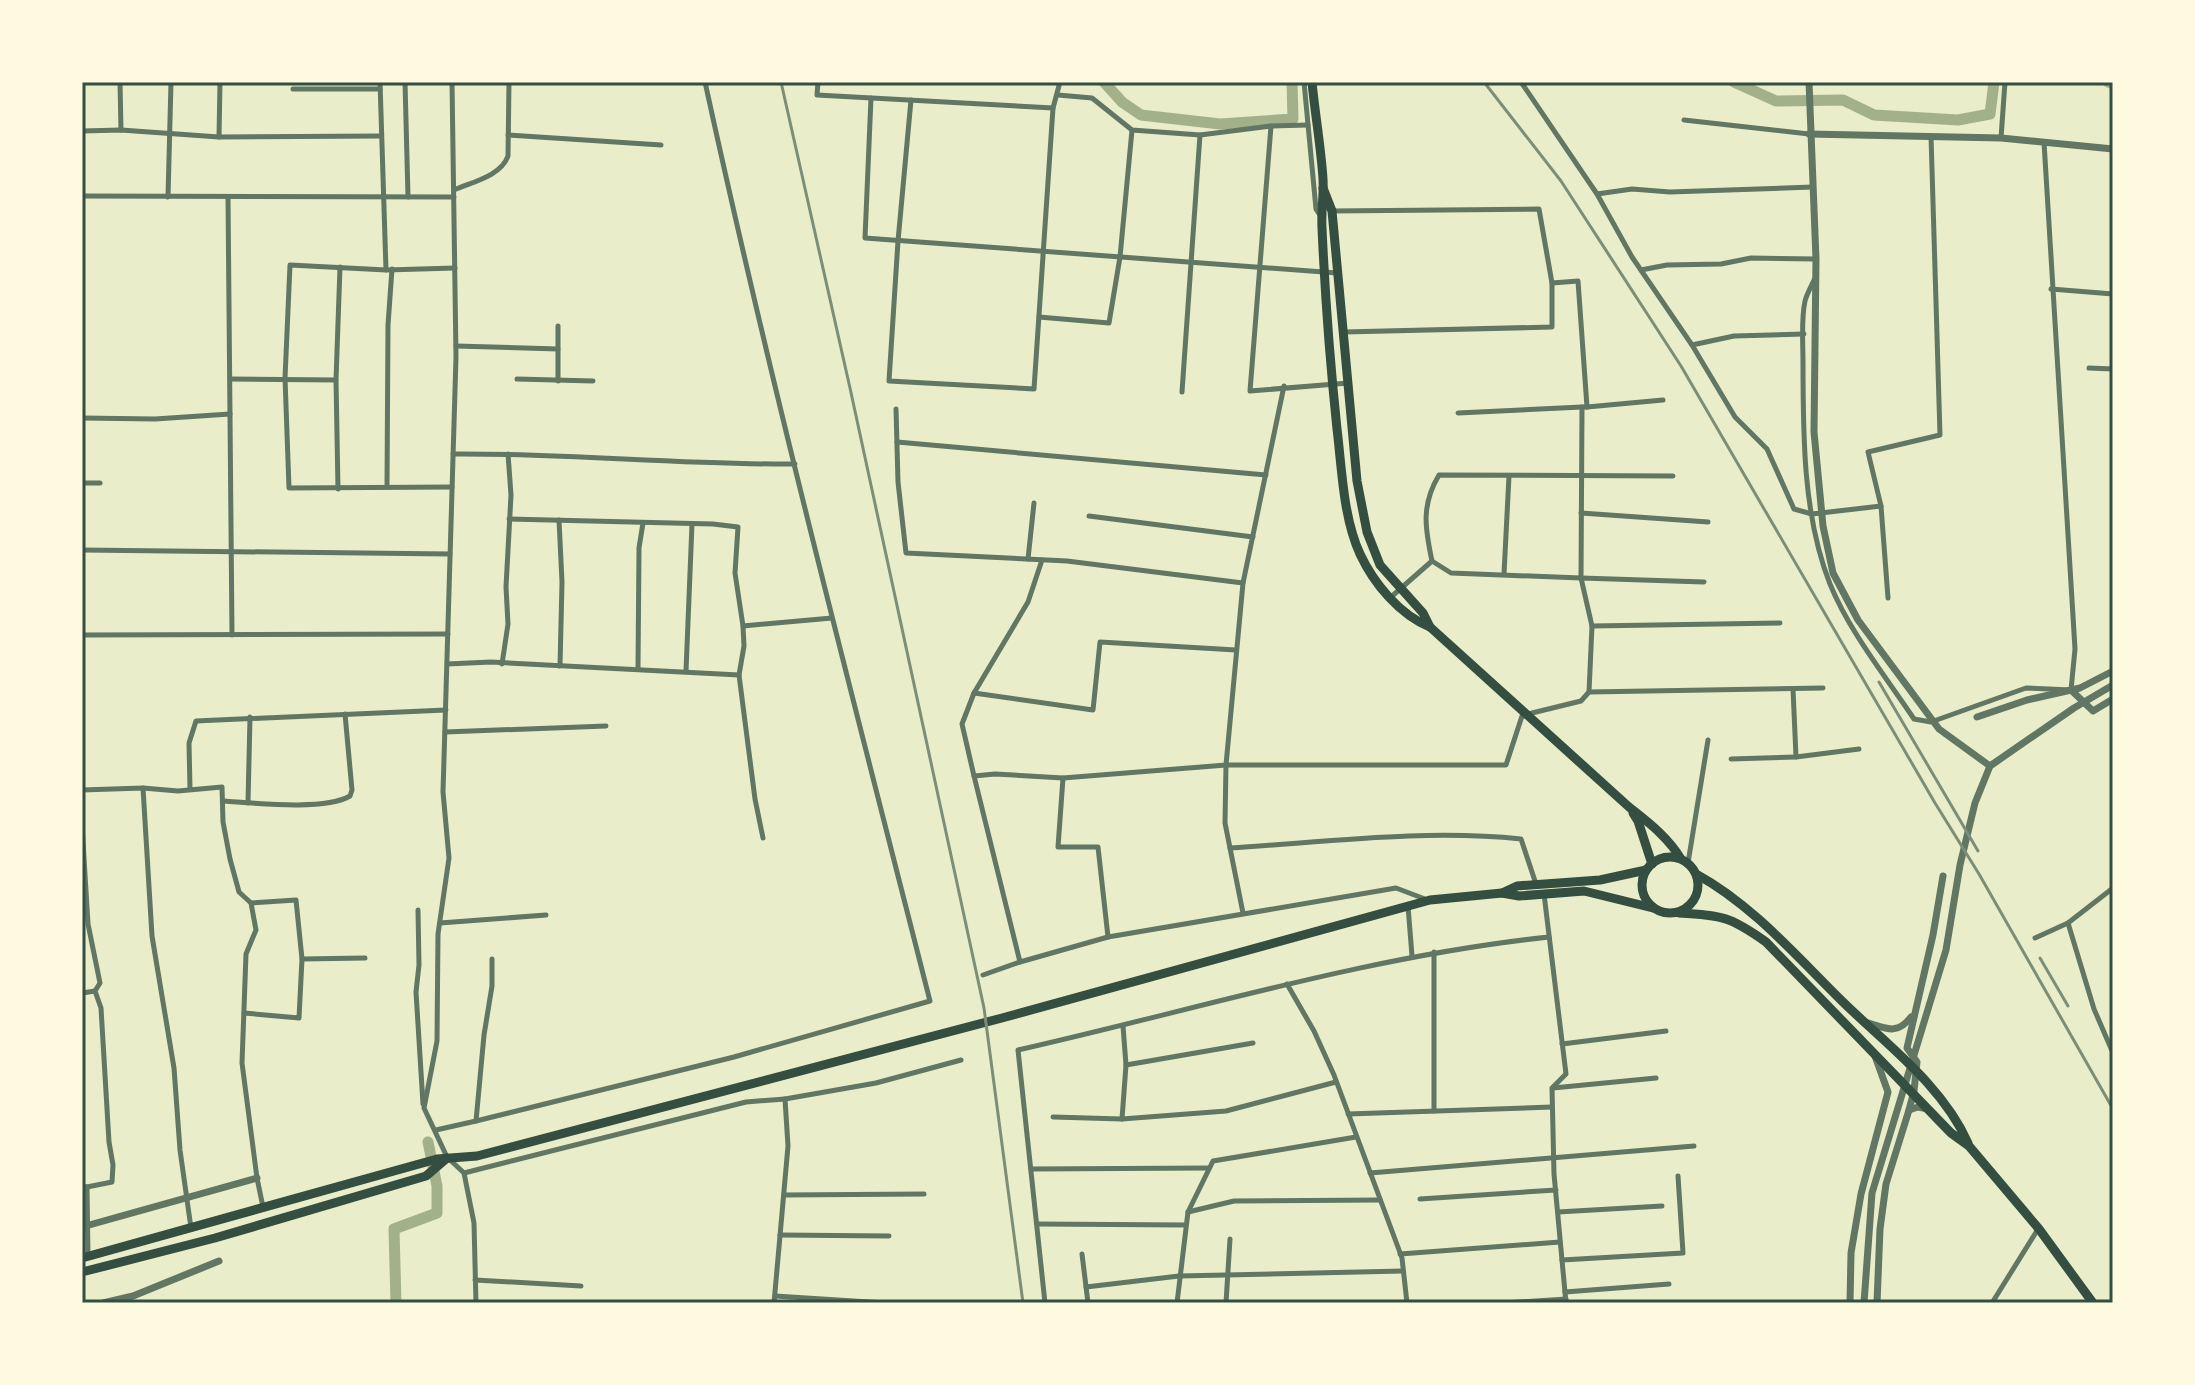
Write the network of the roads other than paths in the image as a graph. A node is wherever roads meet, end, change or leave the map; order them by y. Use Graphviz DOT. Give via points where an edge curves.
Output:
graph roads {
  1 [pos="120,82"];
  2 [pos="171,82"];
  3 [pos="220,82"];
  4 [pos="405,82"];
  5 [pos="452,82"];
  6 [pos="509,82"];
  7 [pos="705,82"];
  8 [pos="818,82"];
  9 [pos="1060,82"];
  10 [pos="1304,82"];
  11 [pos="1521,82"];
  12 [pos="2005,82"];
  13 [pos="380,86"];
  14 [pos="1312,86"];
  15 [pos="1809,86"];
  16 [pos="293,89"];
  17 [pos="1058,95"];
  18 [pos="871,98"];
  19 [pos="911,100"];
  20 [pos="1053,108"];
  21 [pos="1684,120"];
  22 [pos="1308,125"];
  23 [pos="1271,126"];
  24 [pos="121,130"];
  25 [pos="1132,130"];
  26 [pos="82,131"];
  27 [pos="171,134"];
  28 [pos="1809,134"];
  29 [pos="508,135"];
  30 [pos="1200,135"];
  31 [pos="1931,135"];
  32 [pos="381,136"];
  33 [pos="219,137"];
  34 [pos="2001,138"];
  35 [pos="2044,141"];
  36 [pos="661,145"];
  37 [pos="2113,149"];
  38 [pos="1813,187"];
  39 [pos="1323,188"];
  40 [pos="454,194"];
  41 [pos="1597,194"];
  42 [pos="84,197"];
  43 [pos="168,197"];
  44 [pos="228,197"];
  45 [pos="384,197"];
  46 [pos="408,197"];
  47 [pos="1332,211"];
  48 [pos="1321,216"];
  49 [pos="898,241"];
  50 [pos="1043,251"];
  51 [pos="1120,257"];
  52 [pos="1816,259"];
  53 [pos="1192,262"];
  54 [pos="340,267"];
  55 [pos="1258,267"];
  56 [pos="352,268"];
  57 [pos="455,268"];
  58 [pos="389,270"];
  59 [pos="1641,270"];
  60 [pos="1324,272"];
  61 [pos="1337,273"];
  62 [pos="1816,275"];
  63 [pos="339,281"];
  64 [pos="1552,283"];
  65 [pos="2051,289"];
  66 [pos="2113,294"];
  67 [pos="1039,317"];
  68 [pos="558,326"];
  69 [pos="1343,332"];
  70 [pos="1804,334"];
  71 [pos="1692,345"];
  72 [pos="456,346"];
  73 [pos="558,349"];
  74 [pos="2089,368"];
  75 [pos="2113,369"];
  76 [pos="285,378"];
  77 [pos="230,379"];
  78 [pos="517,379"];
  79 [pos="336,380"];
  80 [pos="558,381"];
  81 [pos="593,381"];
  82 [pos="1349,383"];
  83 [pos="1332,384"];
  84 [pos="1284,386"];
  85 [pos="1182,392"];
  86 [pos="1663,400"];
  87 [pos="1585,407"];
  88 [pos="896,409"];
  89 [pos="1458,413"];
  90 [pos="230,414"];
  91 [pos="82,418"];
  92 [pos="897,442"];
  93 [pos="453,454"];
  94 [pos="508,454"];
  95 [pos="795,464"];
  96 [pos="1266,475"];
  97 [pos="1509,476"];
  98 [pos="1582,476"];
  99 [pos="1673,476"];
  100 [pos="82,483"];
  101 [pos="100,483"];
  102 [pos="387,486"];
  103 [pos="452,487"];
  104 [pos="338,489"];
  105 [pos="1034,503"];
  106 [pos="1881,506"];
  107 [pos="1581,513"];
  108 [pos="1812,514"];
  109 [pos="1089,516"];
  110 [pos="509,519"];
  111 [pos="559,520"];
  112 [pos="1708,522"];
  113 [pos="643,523"];
  114 [pos="692,524"];
  115 [pos="1253,537"];
  116 [pos="82,550"];
  117 [pos="231,551"];
  118 [pos="450,554"];
  119 [pos="1028,559"];
  120 [pos="1042,560"];
  121 [pos="1432,561"];
  122 [pos="1504,574"];
  123 [pos="1581,578"];
  124 [pos="1704,582"];
  125 [pos="1243,583"];
  126 [pos="1400,590"];
  127 [pos="1390,598"];
  128 [pos="1888,598"];
  129 [pos="832,618"];
  130 [pos="1780,623"];
  131 [pos="743,626"];
  132 [pos="1592,626"];
  133 [pos="1430,627"];
  134 [pos="448,634"];
  135 [pos="82,635"];
  136 [pos="232,635"];
  137 [pos="1236,650"];
  138 [pos="447,664"];
  139 [pos="502,664"];
  140 [pos="560,666"];
  141 [pos="638,669"];
  142 [pos="686,671"];
  143 [pos="2113,671"];
  144 [pos="739,675"];
  145 [pos="2113,685"];
  146 [pos="1823,688"];
  147 [pos="1793,689"];
  148 [pos="2071,690"];
  149 [pos="1589,692"];
  150 [pos="974,693"];
  151 [pos="2113,699"];
  152 [pos="446,710"];
  153 [pos="1526,713"];
  154 [pos="345,714"];
  155 [pos="250,717"];
  156 [pos="1977,717"];
  157 [pos="606,726"];
  158 [pos="445,732"];
  159 [pos="1708,740"];
  160 [pos="1859,749"];
  161 [pos="1796,757"];
  162 [pos="1731,759"];
  163 [pos="1226,765"];
  164 [pos="1990,766"];
  165 [pos="974,776"];
  166 [pos="1063,778"];
  167 [pos="143,788"];
  168 [pos="190,788"];
  169 [pos="82,790"];
  170 [pos="224,801"];
  171 [pos="248,803"];
  172 [pos="1629,807"];
  173 [pos="82,825"];
  174 [pos="763,838"];
  175 [pos="1230,848"];
  176 [pos="1684,861"];
  177 [pos="1649,867"];
  178 [pos="1696,874"];
  179 [pos="1943,876"];
  180 [pos="1536,885"];
  181 [pos="2113,888"];
  182 [pos="1502,893"];
  183 [pos="1544,894"];
  184 [pos="1430,900"];
  185 [pos="251,903"];
  186 [pos="1408,906"];
  187 [pos="1653,908"];
  188 [pos="418,910"];
  189 [pos="1243,913"];
  190 [pos="1679,913"];
  191 [pos="546,915"];
  192 [pos="440,923"];
  193 [pos="2068,923"];
  194 [pos="85,925"];
  195 [pos="1108,937"];
  196 [pos="1549,937"];
  197 [pos="2035,938"];
  198 [pos="1434,952"];
  199 [pos="1412,956"];
  200 [pos="365,958"];
  201 [pos="302,959"];
  202 [pos="492,959"];
  203 [pos="1020,962"];
  204 [pos="983,975"];
  205 [pos="1286,984"];
  206 [pos="95,991"];
  207 [pos="82,993"];
  208 [pos="244,1013"];
  209 [pos="1912,1015"];
  210 [pos="1863,1022"];
  211 [pos="1123,1026"];
  212 [pos="1666,1031"];
  213 [pos="1253,1043"];
  214 [pos="1562,1044"];
  215 [pos="1873,1051"];
  216 [pos="2113,1053"];
  217 [pos="961,1060"];
  218 [pos="1126,1065"];
  219 [pos="1916,1070"];
  220 [pos="1656,1078"];
  221 [pos="1336,1082"];
  222 [pos="1552,1088"];
  223 [pos="1914,1093"];
  224 [pos="785,1099"];
  225 [pos="1552,1107"];
  226 [pos="424,1108"];
  227 [pos="1931,1109"];
  228 [pos="1909,1110"];
  229 [pos="1434,1111"];
  230 [pos="1348,1114"];
  231 [pos="1053,1117"];
  232 [pos="1122,1119"];
  233 [pos="476,1121"];
  234 [pos="436,1130"];
  235 [pos="1356,1137"];
  236 [pos="1694,1146"];
  237 [pos="1969,1146"];
  238 [pos="1554,1158"];
  239 [pos="441,1161"];
  240 [pos="1209,1168"];
  241 [pos="1031,1169"];
  242 [pos="464,1173"];
  243 [pos="1370,1173"];
  244 [pos="1678,1176"];
  245 [pos="257,1178"];
  246 [pos="84,1186"];
  247 [pos="1556,1190"];
  248 [pos="924,1194"];
  249 [pos="784,1195"];
  250 [pos="188,1199"];
  251 [pos="1420,1199"];
  252 [pos="1380,1200"];
  253 [pos="1662,1206"];
  254 [pos="263,1207"];
  255 [pos="1188,1212"];
  256 [pos="1558,1212"];
  257 [pos="1037,1224"];
  258 [pos="1186,1225"];
  259 [pos="85,1226"];
  260 [pos="192,1229"];
  261 [pos="2039,1229"];
  262 [pos="780,1235"];
  263 [pos="889,1236"];
  264 [pos="1230,1239"];
  265 [pos="1560,1242"];
  266 [pos="1082,1254"];
  267 [pos="1401,1256"];
  268 [pos="85,1258"];
  269 [pos="1562,1260"];
  270 [pos="219,1261"];
  271 [pos="1389,1271"];
  272 [pos="1403,1271"];
  273 [pos="82,1272"];
  274 [pos="1226,1275"];
  275 [pos="1179,1276"];
  276 [pos="475,1280"];
  277 [pos="1669,1284"];
  278 [pos="581,1286"];
  279 [pos="1086,1287"];
  280 [pos="1566,1298"];
  281 [pos="775,1300"];
  282 [pos="1864,1302"];
  283 [pos="103,1303"];
  284 [pos="476,1303"];
  285 [pos="885,1303"];
  286 [pos="1045,1303"];
  287 [pos="1088,1303"];
  288 [pos="1177,1303"];
  289 [pos="1226,1303"];
  290 [pos="1407,1303"];
  291 [pos="1504,1303"];
  292 [pos="1850,1303"];
  293 [pos="1877,1303"];
  294 [pos="1992,1303"];
  295 [pos="2093,1303"];
  1 -- 24 [label="street"];
  2 -- 27 [label="street"];
  3 -- 33 [label="street"];
  4 -- 46 [label="street"];
  5 -- 40 [label="street"];
  6 -- 29 [label="street"];
  7 -- 95 [label="street"];
  8 -- 18 [label="street" via="817,95"];
  9 -- 17 [label="street"];
  10 -- 22 [label="street"];
  11 -- 41 [label="street"];
  12 -- 34 [label="street"];
  13 -- 16 [label="street"];
  13 -- 32 [label="street"];
  14 -- 39 [label="main road"];
  15 -- 28 [label="street"];
  17 -- 20 [label="street"];
  17 -- 25 [label="street" via="1092,98"];
  18 -- 19 [label="street"];
  18 -- 49 [label="street" via="865,238"];
  19 -- 20 [label="street"];
  19 -- 49 [label="street"];
  20 -- 50 [label="street"];
  21 -- 28 [label="street"];
  22 -- 23 [label="street"];
  22 -- 48 [label="street"];
  23 -- 30 [label="street"];
  23 -- 55 [label="street"];
  24 -- 26 [label="street"];
  24 -- 27 [label="street"];
  25 -- 30 [label="street"];
  25 -- 51 [label="street"];
  27 -- 33 [label="street"];
  27 -- 43 [label="street"];
  28 -- 31 [label="street"];
  28 -- 38 [label="street"];
  29 -- 36 [label="street"];
  29 -- 40 [label="street" via="505,164"];
  30 -- 53 [label="street"];
  31 -- 34 [label="street"];
  31 -- 106 [label="street" via="1940,435 1868,452"];
  32 -- 33 [label="street"];
  32 -- 45 [label="street"];
  34 -- 35 [label="street"];
  35 -- 37 [label="street"];
  35 -- 65 [label="street"];
  38 -- 41 [label="street"];
  38 -- 52 [label="street"];
  39 -- 47 [label="main road"];
  39 -- 48 [label="main road"];
  40 -- 46 [label="street"];
  40 -- 57 [label="street"];
  41 -- 59 [label="street"];
  42 -- 43 [label="street"];
  43 -- 44 [label="street"];
  44 -- 45 [label="street"];
  44 -- 77 [label="street"];
  45 -- 46 [label="street"];
  45 -- 58 [label="street"];
  47 -- 61 [label="main road"];
  47 -- 64 [label="street" via="1539,209"];
  48 -- 60 [label="main road"];
  49 -- 50 [label="street"];
  49 -- 67 [label="street" via="889,381 1034,389"];
  50 -- 51 [label="street"];
  50 -- 67 [label="street"];
  51 -- 53 [label="street"];
  51 -- 67 [label="street" via="1109,323"];
  52 -- 59 [label="street" via="1751,258"];
  52 -- 62 [label="street"];
  53 -- 55 [label="street"];
  53 -- 85 [label="street"];
  54 -- 56 [label="street"];
  54 -- 63 [label="street"];
  54 -- 76 [label="street" via="290,265"];
  55 -- 60 [label="street"];
  55 -- 84 [label="street" via="1250,391"];
  56 -- 58 [label="street"];
  56 -- 63 [label="street"];
  57 -- 58 [label="street"];
  57 -- 72 [label="street"];
  58 -- 102 [label="street"];
  59 -- 71 [label="street"];
  60 -- 61 [label="street"];
  60 -- 83 [label="main road"];
  61 -- 69 [label="main road"];
  62 -- 70 [label="street" via="1805,301"];
  62 -- 164 [label="street" via="1814,432 1833,573 1858,620 1939,729"];
  63 -- 79 [label="street"];
  64 -- 69 [label="street" via="1552,327"];
  64 -- 87 [label="street" via="1578,281"];
  65 -- 66 [label="street"];
  65 -- 148 [label="street" via="2075,649"];
  68 -- 73 [label="street"];
  69 -- 82 [label="main road"];
  70 -- 71 [label="street" via="1734,336"];
  70 -- 108 [label="street" via="1803,419"];
  71 -- 108 [label="street" via="1735,417 1767,449 1794,509"];
  72 -- 73 [label="street"];
  72 -- 93 [label="street"];
  73 -- 80 [label="street"];
  74 -- 75 [label="street"];
  76 -- 77 [label="street"];
  76 -- 79 [label="street"];
  76 -- 104 [label="street" via="289,488"];
  77 -- 90 [label="street"];
  78 -- 80 [label="street"];
  79 -- 104 [label="street"];
  80 -- 81 [label="street"];
  82 -- 83 [label="street"];
  82 -- 126 [label="main road" via="1367,532 1380,565"];
  83 -- 84 [label="street"];
  83 -- 127 [label="main road" via="1352,531 1370,574"];
  84 -- 96 [label="street"];
  86 -- 87 [label="street"];
  87 -- 89 [label="street"];
  87 -- 98 [label="street"];
  88 -- 92 [label="street"];
  90 -- 91 [label="street"];
  90 -- 117 [label="street"];
  92 -- 96 [label="street"];
  92 -- 119 [label="street" via="906,553"];
  93 -- 94 [label="street"];
  93 -- 103 [label="street"];
  94 -- 95 [label="street"];
  94 -- 110 [label="street"];
  95 -- 129 [label="street"];
  96 -- 115 [label="street"];
  97 -- 98 [label="street"];
  97 -- 121 [label="street" via="1439,475 1429,492 1425,528"];
  97 -- 122 [label="street"];
  98 -- 99 [label="street"];
  98 -- 107 [label="street"];
  100 -- 101 [label="street"];
  102 -- 103 [label="street"];
  102 -- 104 [label="street"];
  103 -- 118 [label="street"];
  105 -- 119 [label="street"];
  106 -- 108 [label="street"];
  106 -- 128 [label="street"];
  107 -- 112 [label="street"];
  107 -- 123 [label="street"];
  108 -- 148 [label="street" via="1819,552 1839,603 1914,719 1931,722 2026,688"];
  109 -- 115 [label="street"];
  110 -- 111 [label="street"];
  110 -- 139 [label="street" via="508,624"];
  111 -- 113 [label="street"];
  111 -- 140 [label="street"];
  113 -- 114 [label="street"];
  113 -- 141 [label="street"];
  114 -- 131 [label="street" via="738,527 735,573"];
  114 -- 142 [label="street"];
  115 -- 125 [label="street"];
  116 -- 117 [label="street"];
  117 -- 118 [label="street"];
  117 -- 136 [label="street"];
  118 -- 134 [label="street"];
  119 -- 120 [label="street"];
  120 -- 125 [label="street"];
  120 -- 150 [label="street" via="1028,602"];
  121 -- 122 [label="street" via="1451,573"];
  121 -- 126 [label="street"];
  122 -- 123 [label="street"];
  123 -- 124 [label="street"];
  123 -- 132 [label="street"];
  125 -- 137 [label="street"];
  126 -- 127 [label="street"];
  126 -- 133 [label="main road"];
  127 -- 133 [label="main road"];
  129 -- 131 [label="street"];
  129 -- 233 [label="street" via="930,1001 734,1057"];
  130 -- 132 [label="street"];
  131 -- 144 [label="street"];
  132 -- 149 [label="street"];
  133 -- 153 [label="main road"];
  134 -- 136 [label="street"];
  134 -- 138 [label="street"];
  135 -- 136 [label="street"];
  137 -- 150 [label="street" via="1100,642 1093,710"];
  137 -- 163 [label="street"];
  138 -- 139 [label="street"];
  138 -- 152 [label="street"];
  139 -- 140 [label="street"];
  140 -- 141 [label="street"];
  141 -- 142 [label="street"];
  142 -- 144 [label="street"];
  143 -- 148 [label="street"];
  144 -- 174 [label="street"];
  145 -- 164 [label="street"];
  146 -- 147 [label="street"];
  147 -- 149 [label="street"];
  147 -- 161 [label="street"];
  148 -- 151 [label="street" via="2093,711"];
  148 -- 156 [label="street"];
  149 -- 153 [label="street" via="1581,701"];
  150 -- 165 [label="street" via="962,724"];
  152 -- 154 [label="street"];
  152 -- 158 [label="street"];
  153 -- 163 [label="street" via="1506,765"];
  153 -- 172 [label="main road"];
  154 -- 155 [label="street"];
  154 -- 171 [label="street" via="350,796 306,804"];
  155 -- 168 [label="street" via="196,721 189,743"];
  155 -- 171 [label="street"];
  157 -- 158 [label="street"];
  158 -- 192 [label="street" via="449,858"];
  159 -- 176 [label="street"];
  160 -- 161 [label="street"];
  161 -- 162 [label="street"];
  163 -- 166 [label="street"];
  163 -- 175 [label="street"];
  164 -- 282 [label="street" via="1975,803 1946,950 1872,1193"];
  165 -- 166 [label="street"];
  165 -- 203 [label="street"];
  166 -- 195 [label="street" via="1058,847 1098,847"];
  167 -- 168 [label="street"];
  167 -- 169 [label="street"];
  167 -- 250 [label="street" via="152,936"];
  168 -- 170 [label="street" via="222,787"];
  170 -- 171 [label="street"];
  170 -- 185 [label="street" via="230,859 239,892"];
  172 -- 176 [label="main road"];
  172 -- 177 [label="main road" via="1638,821"];
  173 -- 194 [label="street"];
  175 -- 180 [label="street" via="1497,836 1521,839"];
  175 -- 189 [label="street"];
  176 -- 177 [label="main road" via="1666,857"];
  176 -- 178 [label="main road"];
  177 -- 180 [label="main road" via="1600,880"];
  177 -- 187 [label="main road" via="1642,886"];
  178 -- 190 [label="main road" via="1694,901"];
  178 -- 210 [label="main road" via="1737,901"];
  179 -- 209 [label="street"];
  180 -- 182 [label="main road"];
  181 -- 193 [label="street"];
  182 -- 183 [label="main road"];
  182 -- 184 [label="main road"];
  183 -- 187 [label="main road" via="1584,891"];
  183 -- 196 [label="street"];
  184 -- 186 [label="main road"];
  184 -- 189 [label="street" via="1396,888"];
  185 -- 201 [label="street" via="296,900"];
  185 -- 208 [label="street" via="256,930 246,954"];
  186 -- 199 [label="street"];
  186 -- 239 [label="main road" via="1002,1018 477,1156"];
  187 -- 190 [label="main road"];
  188 -- 226 [label="street" via="416,992"];
  189 -- 195 [label="street"];
  190 -- 215 [label="main road" via="1716,914 1737,921 1766,942"];
  191 -- 192 [label="street"];
  192 -- 226 [label="street" via="437,1041"];
  193 -- 197 [label="street"];
  193 -- 216 [label="street"];
  194 -- 206 [label="street" via="100,983"];
  195 -- 203 [label="street"];
  196 -- 198 [label="street"];
  196 -- 214 [label="street"];
  198 -- 199 [label="street"];
  198 -- 229 [label="street"];
  199 -- 205 [label="street"];
  200 -- 201 [label="street"];
  201 -- 208 [label="street" via="299,1018"];
  202 -- 233 [label="street"];
  203 -- 204 [label="street"];
  205 -- 211 [label="street"];
  205 -- 221 [label="street"];
  206 -- 207 [label="street"];
  206 -- 246 [label="street" via="101,1008 113,1165 112,1182"];
  208 -- 245 [label="street" via="242,1063"];
  209 -- 210 [label="street" via="1898,1029"];
  209 -- 219 [label="street" via="1907,1048"];
  210 -- 219 [label="main road"];
  211 -- 218 [label="street"];
  211 -- 241 [label="street" via="1018,1050"];
  212 -- 214 [label="street"];
  213 -- 218 [label="street"];
  214 -- 222 [label="street" via="1566,1074"];
  215 -- 223 [label="main road"];
  215 -- 292 [label="street" via="1888,1092 1861,1194 1851,1253"];
  217 -- 224 [label="street" via="876,1083"];
  218 -- 232 [label="street"];
  219 -- 223 [label="street"];
  219 -- 237 [label="main road" via="1958,1121"];
  220 -- 222 [label="street"];
  221 -- 230 [label="street"];
  221 -- 232 [label="street" via="1226,1111"];
  222 -- 225 [label="street"];
  223 -- 227 [label="main road"];
  223 -- 228 [label="street"];
  224 -- 242 [label="street" via="746,1102"];
  224 -- 249 [label="street"];
  225 -- 229 [label="street"];
  225 -- 238 [label="street"];
  226 -- 234 [label="street"];
  227 -- 228 [label="street"];
  227 -- 237 [label="main road"];
  228 -- 293 [label="street" via="1886,1184"];
  229 -- 230 [label="street"];
  230 -- 235 [label="street"];
  231 -- 232 [label="street"];
  233 -- 234 [label="street"];
  234 -- 239 [label="street"];
  235 -- 240 [label="street" via="1213,1161"];
  235 -- 243 [label="street"];
  236 -- 238 [label="street"];
  237 -- 261 [label="main road"];
  238 -- 243 [label="street"];
  238 -- 247 [label="street"];
  239 -- 242 [label="street"];
  239 -- 254 [label="main road"];
  239 -- 273 [label="main road" via="426,1176"];
  240 -- 241 [label="street"];
  240 -- 255 [label="street"];
  241 -- 257 [label="street"];
  242 -- 276 [label="street" via="474,1223"];
  243 -- 252 [label="street"];
  244 -- 269 [label="street" via="1683,1253"];
  245 -- 250 [label="street"];
  245 -- 254 [label="street"];
  246 -- 259 [label="street"];
  247 -- 251 [label="street"];
  247 -- 256 [label="street"];
  248 -- 249 [label="street"];
  249 -- 262 [label="street"];
  250 -- 259 [label="street"];
  250 -- 260 [label="street"];
  252 -- 255 [label="street" via="1234,1201"];
  252 -- 267 [label="street"];
  253 -- 256 [label="street"];
  254 -- 260 [label="main road"];
  255 -- 258 [label="street"];
  256 -- 265 [label="street"];
  257 -- 258 [label="street"];
  257 -- 286 [label="street"];
  258 -- 275 [label="street"];
  259 -- 268 [label="street"];
  260 -- 268 [label="main road"];
  261 -- 294 [label="street"];
  261 -- 295 [label="main road"];
  262 -- 263 [label="street"];
  262 -- 281 [label="street"];
  264 -- 274 [label="street"];
  265 -- 267 [label="street"];
  265 -- 269 [label="street"];
  266 -- 279 [label="street"];
  267 -- 271 [label="street"];
  267 -- 272 [label="street"];
  269 -- 280 [label="street"];
  270 -- 283 [label="street"];
  271 -- 272 [label="street"];
  271 -- 274 [label="street"];
  272 -- 290 [label="street"];
  274 -- 275 [label="street"];
  274 -- 289 [label="street"];
  275 -- 279 [label="street"];
  275 -- 288 [label="street"];
  276 -- 278 [label="street"];
  276 -- 284 [label="street"];
  277 -- 280 [label="street"];
  279 -- 287 [label="street"];
  280 -- 291 [label="street"];
  281 -- 285 [label="street"];
}
